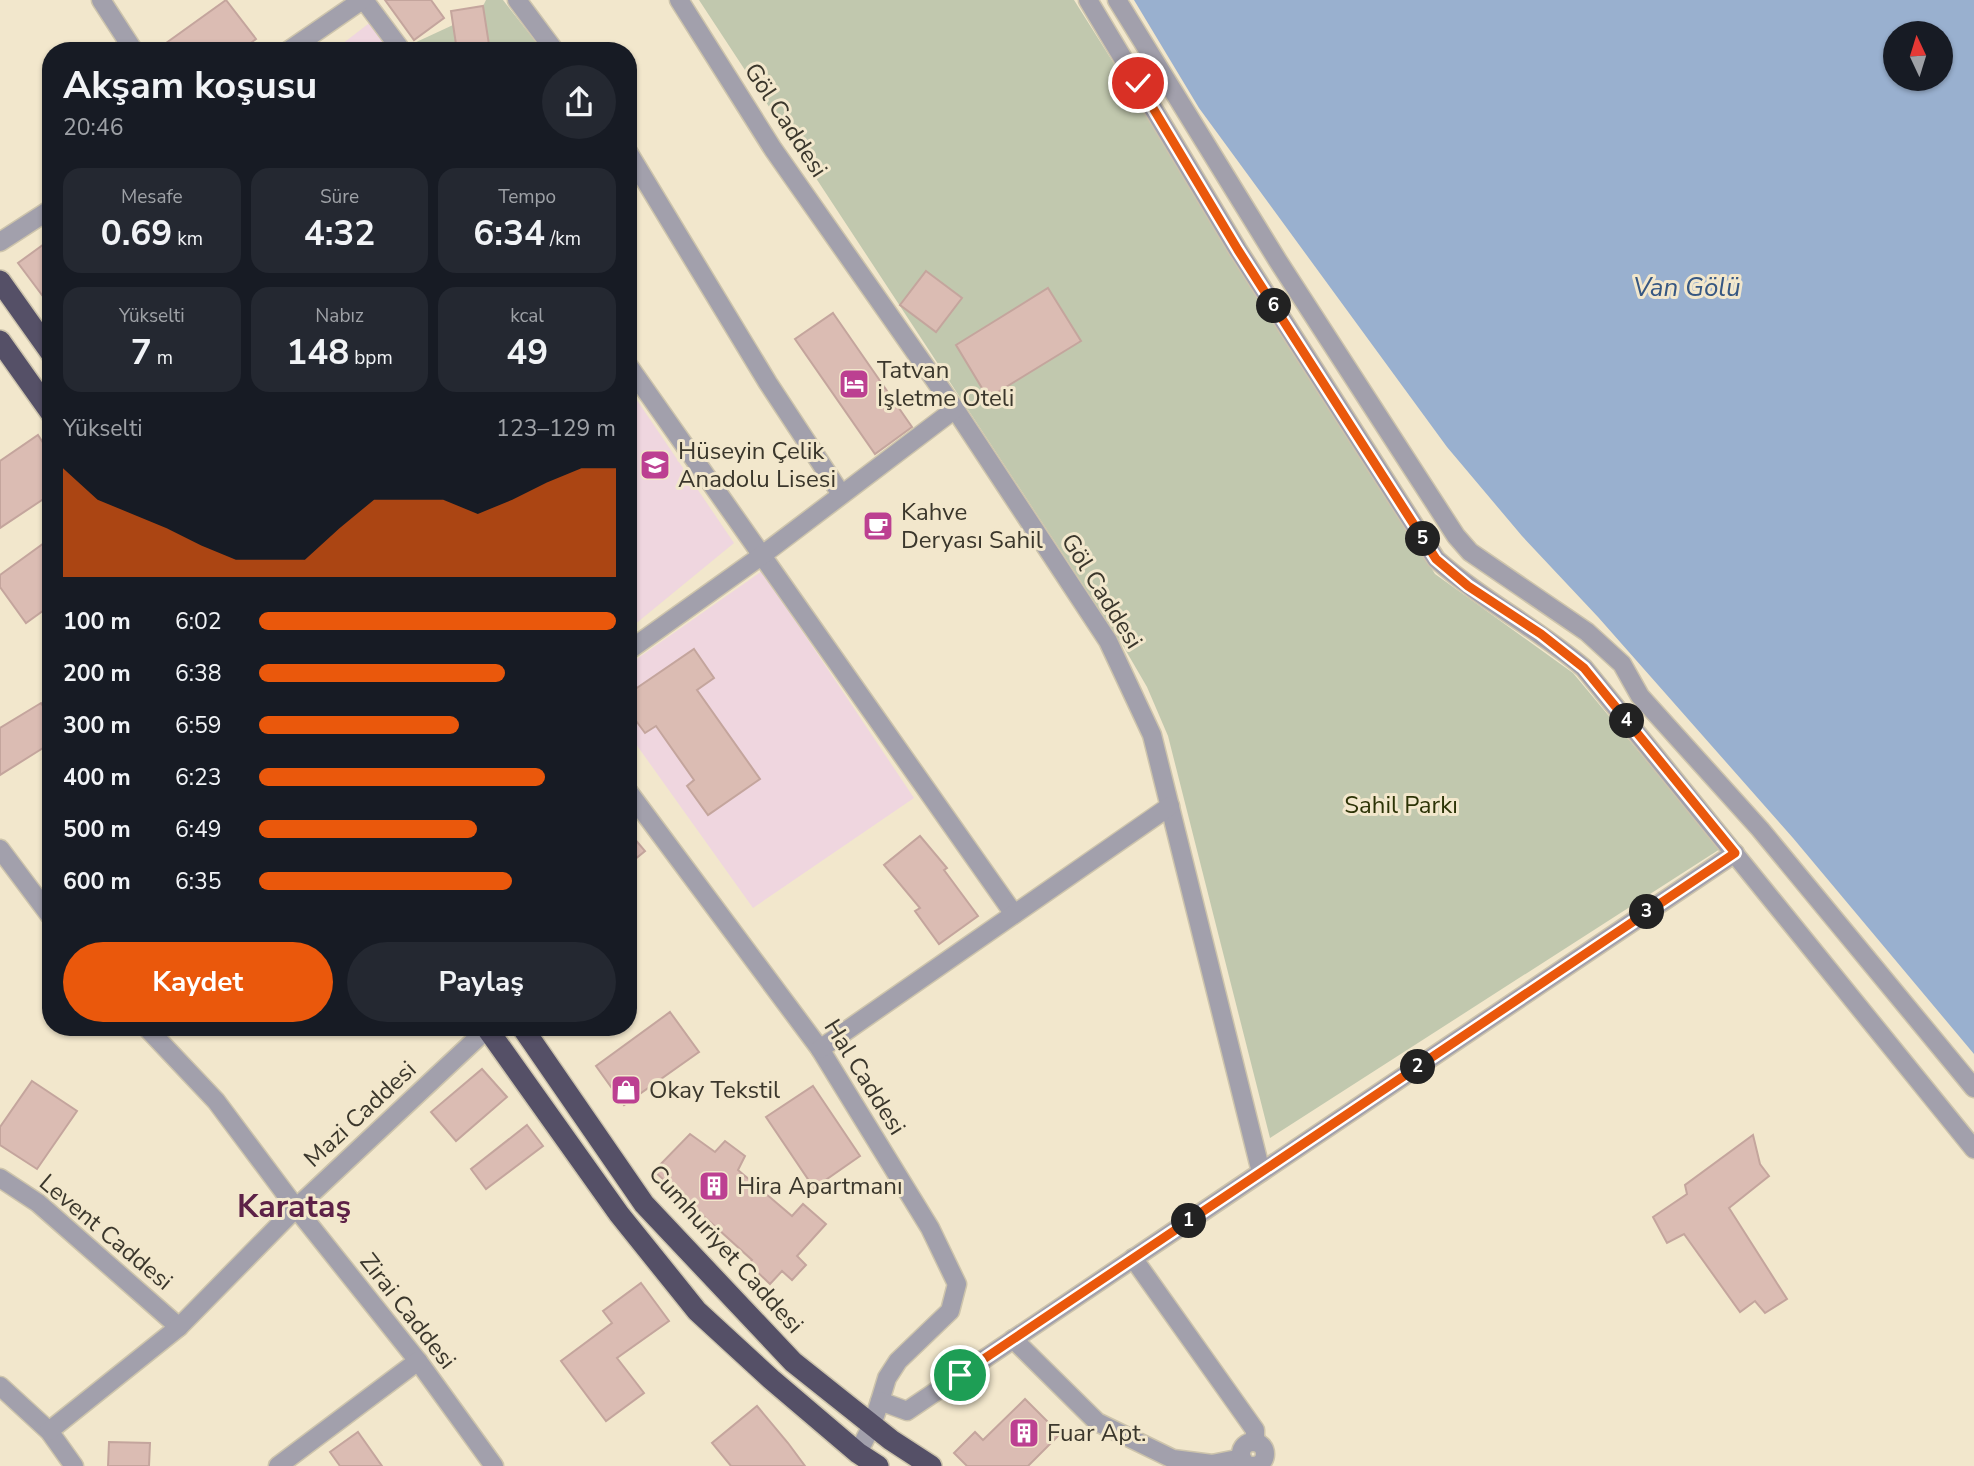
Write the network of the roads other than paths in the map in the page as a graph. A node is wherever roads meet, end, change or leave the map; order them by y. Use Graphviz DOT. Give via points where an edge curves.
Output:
graph roads {
  1 [pos="101,0"];
  2 [pos="363,0"];
  3 [pos="517,0"];
  4 [pos="679,0"];
  5 [pos="1088,0"];
  6 [pos="1117,0"];
  7 [pos="128,42"];
  8 [pos="301,42"];
  9 [pos="395,42"];
  10 [pos="548,42"];
  11 [pos="637,167"];
  12 [pos="42,215"];
  13 [pos="0,242"];
  14 [pos="0,281"];
  15 [pos="42,340"];
  16 [pos="0,341"];
  17 [pos="637,378"];
  18 [pos="42,400"];
  19 [pos="955,409"];
  20 [pos="841,495"];
  21 [pos="761,556"];
  22 [pos="637,645"];
  23 [pos="637,803"];
  24 [pos="1170,806"];
  25 [pos="0,849"];
  26 [pos="1735,853"];
  27 [pos="42,906"];
  28 [pos="1014,914"];
  29 [pos="155,1036"];
  30 [pos="478,1036"];
  31 [pos="492,1036"];
  32 [pos="528,1036"];
  33 [pos="820,1049"];
  34 [pos="1974,1088"];
  35 [pos="1974,1150"];
  36 [pos="1261,1172"];
  37 [pos="0,1178"];
  38 [pos="296,1208"];
  39 [pos="1133,1258"];
  40 [pos="179,1327"];
  41 [pos="1013,1339"];
  42 [pos="418,1361"];
  43 [pos="0,1386"];
  44 [pos="880,1401"];
  45 [pos="872,1425"];
  46 [pos="49,1431"];
  47 [pos="858,1453"];
  48 [pos="74,1466"];
  49 [pos="278,1466"];
  50 [pos="494,1466"];
  51 [pos="878,1466"];
  52 [pos="932,1466"];
  1 -- 7 [label="street"];
  2 -- 8 [label="street"];
  2 -- 9 [label="street"];
  3 -- 10 [label="street"];
  4 -- 19 [label="street, Göl Caddesi" via="773,149"];
  5 -- 26 [label="street" via="1238,250 1436,559 1584,668"];
  6 -- 34 [label="street" via="1456,536 1470,552 1587,632 1622,664 1640,696 1760,829"];
  11 -- 20 [label="street"];
  12 -- 13 [label="street"];
  14 -- 15 [label="highway"];
  16 -- 18 [label="highway"];
  17 -- 21 [label="street"];
  19 -- 20 [label="street"];
  19 -- 24 [label="street, Göl Caddesi" via="1108,641 1152,735"];
  20 -- 21 [label="street"];
  21 -- 22 [label="street"];
  21 -- 28 [label="street"];
  23 -- 33 [label="street, Hal Caddesi"];
  24 -- 28 [label="street"];
  24 -- 36 [label="street, Göl Caddesi"];
  25 -- 27 [label="street"];
  26 -- 35 [label="street"];
  26 -- 36 [label="street"];
  28 -- 33 [label="street"];
  29 -- 38 [label="street, Zirai Caddesi" via="216,1101"];
  30 -- 38 [label="street, Mazi Caddesi"];
  31 -- 47 [label="highway" via="619,1214 697,1311"];
  32 -- 45 [label="highway, Cumhuriyet Caddesi" via="644,1203 793,1362"];
  33 -- 44 [label="street, Hal Caddesi" via="930,1228 957,1284 950,1311 898,1361"];
  36 -- 39 [label="street"];
  37 -- 40 [label="street, Levent Caddesi" via="38,1202"];
  38 -- 40 [label="street, Mazi Caddesi"];
  38 -- 42 [label="street, Zirai Caddesi"];
  39 -- 41 [label="street"];
  39 -- 41 [label="street" via="1255,1430 1255,1442 1265,1454 1261,1462 1252,1466 1242,1458 1212,1464 1172,1460 1097,1422"];
  40 -- 46 [label="street, Mazi Caddesi"];
  41 -- 44 [label="street" via="907,1411"];
  42 -- 49 [label="street"];
  42 -- 50 [label="street, Zirai Caddesi"];
  43 -- 46 [label="street"];
  44 -- 45 [label="street, Hal Caddesi"];
  45 -- 47 [label="street, Hal Caddesi"];
  45 -- 52 [label="highway, Cumhuriyet Caddesi"];
  46 -- 48 [label="street"];
  47 -- 51 [label="highway"];
}
